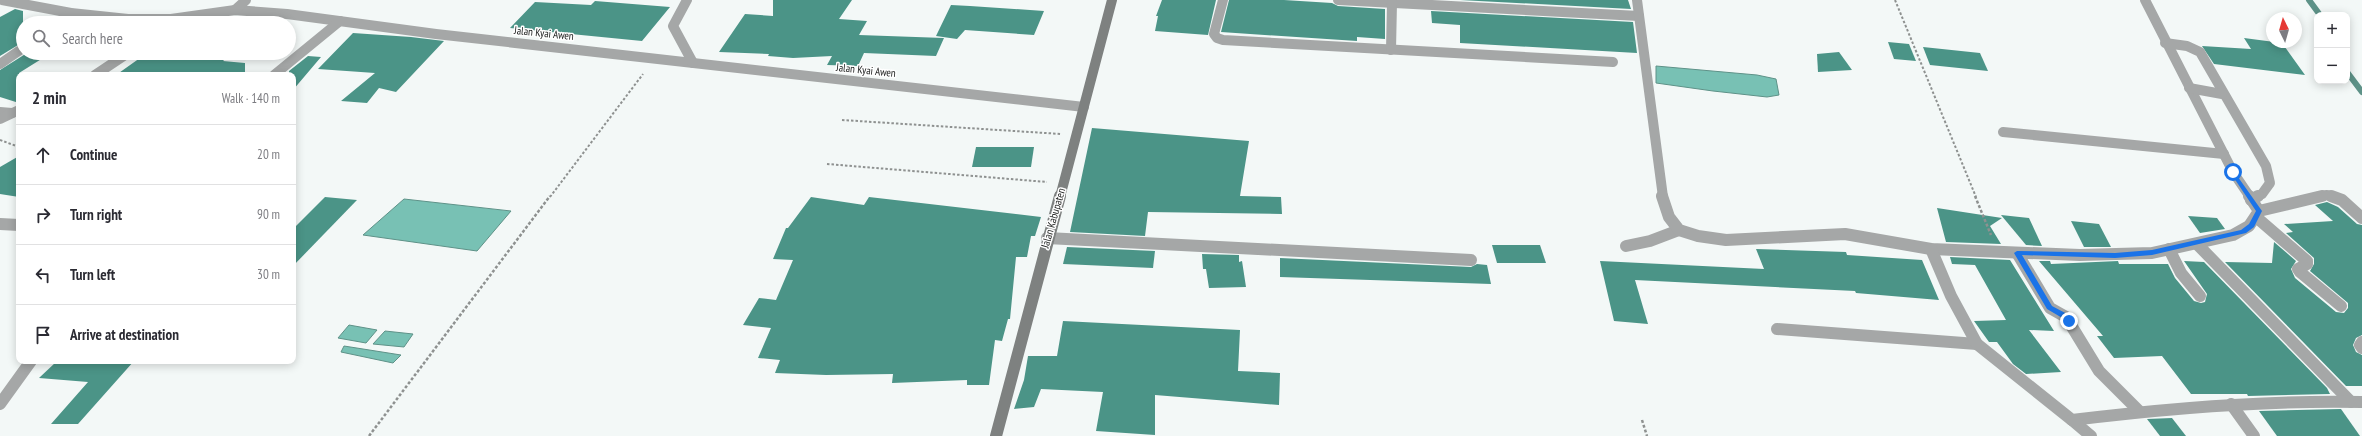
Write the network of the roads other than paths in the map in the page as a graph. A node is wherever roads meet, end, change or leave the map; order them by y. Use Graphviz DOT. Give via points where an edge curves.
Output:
graph roads {
  1 [pos="246,0"];
  2 [pos="688,0"];
  3 [pos="1112,0"];
  4 [pos="1224,0"];
  5 [pos="1338,0"];
  6 [pos="1637,0"];
  7 [pos="2144,0"];
  8 [pos="3,3"];
  9 [pos="1392,3"];
  10 [pos="235,10"];
  11 [pos="71,13"];
  12 [pos="67,16"];
  13 [pos="100,16"];
  14 [pos="199,16"];
  15 [pos="292,16"];
  16 [pos="296,16"];
  17 [pos="1639,16"];
  18 [pos="340,21"];
  19 [pos="2165,43"];
  20 [pos="1391,50"];
  21 [pos="16,53"];
  22 [pos="296,57"];
  23 [pos="117,60"];
  24 [pos="292,60"];
  25 [pos="1613,62"];
  26 [pos="694,63"];
  27 [pos="0,64"];
  28 [pos="99,72"];
  29 [pos="278,72"];
  30 [pos="2189,88"];
  31 [pos="2222,94"];
  32 [pos="1084,106"];
  33 [pos="0,112"];
  34 [pos="16,112"];
  35 [pos="0,119"];
  36 [pos="2003,132"];
  37 [pos="2224,154"];
  38 [pos="2251,200"];
  39 [pos="2257,214"];
  40 [pos="2362,218"];
  41 [pos="0,224"];
  42 [pos="16,225"];
  43 [pos="1679,230"];
  44 [pos="1047,238"];
  45 [pos="2197,244"];
  46 [pos="1626,246"];
  47 [pos="1931,249"];
  48 [pos="2169,249"];
  49 [pos="2017,253"];
  50 [pos="1471,260"];
  51 [pos="2200,296"];
  52 [pos="2341,306"];
  53 [pos="1777,329"];
  54 [pos="2362,342"];
  55 [pos="1978,344"];
  56 [pos="2362,348"];
  57 [pos="29,364"];
  58 [pos="2357,402"];
  59 [pos="0,404"];
  60 [pos="2232,404"];
  61 [pos="2139,412"];
  62 [pos="2072,420"];
  63 [pos="996,436"];
  64 [pos="2091,436"];
  65 [pos="2254,436"];
  1 -- 10 [label="street"];
  2 -- 26 [label="street" via="673,26"];
  3 -- 32 [label="main road, Jalan Kabupaten"];
  4 -- 20 [label="street" via="1214,34 1219,40"];
  5 -- 9 [label="street"];
  6 -- 17 [label="street"];
  7 -- 19 [label="street"];
  8 -- 11 [label="street, Jalan Kyai Awen"];
  9 -- 17 [label="street"];
  9 -- 20 [label="street"];
  10 -- 14 [label="street, Jalan Kyai Awen"];
  10 -- 15 [label="street, Jalan Kyai Awen"];
  11 -- 12 [label="street"];
  11 -- 13 [label="street, Jalan Kyai Awen"];
  16 -- 18 [label="street, Jalan Kyai Awen"];
  17 -- 43 [label="street" via="1662,195 1669,217"];
  18 -- 22 [label="street"];
  18 -- 26 [label="street, Jalan Kyai Awen"];
  19 -- 30 [label="street"];
  19 -- 31 [label="street" via="2187,46 2200,52"];
  20 -- 25 [label="street"];
  21 -- 27 [label="street"];
  23 -- 28 [label="street"];
  24 -- 29 [label="street"];
  26 -- 32 [label="street, Jalan Kyai Awen"];
  30 -- 31 [label="street"];
  30 -- 37 [label="street"];
  31 -- 38 [label="street" via="2270,175 2267,189"];
  32 -- 44 [label="main road, Jalan Kabupaten"];
  33 -- 34 [label="street"];
  34 -- 35 [label="street"];
  36 -- 37 [label="street"];
  37 -- 38 [label="street"];
  38 -- 39 [label="street"];
  39 -- 40 [label="street" via="2327,195 2342,200"];
  39 -- 45 [label="street" via="2251,225 2243,232"];
  39 -- 52 [label="street" via="2307,261 2307,264 2298,269 2300,272"];
  41 -- 42 [label="street"];
  43 -- 46 [label="street" via="1650,241"];
  43 -- 47 [label="street" via="1726,240 1845,234"];
  44 -- 50 [label="street"];
  44 -- 63 [label="main road, Jalan Kabupaten"];
  45 -- 48 [label="street"];
  45 -- 58 [label="street"];
  47 -- 49 [label="street"];
  47 -- 55 [label="street" via="1951,296"];
  48 -- 49 [label="street" via="2115,256"];
  48 -- 51 [label="street" via="2181,273"];
  49 -- 61 [label="street" via="2050,308 2066,317 2099,371"];
  53 -- 55 [label="street"];
  54 -- 56 [label="street"];
  55 -- 62 [label="street"];
  57 -- 59 [label="street"];
  58 -- 60 [label="street"];
  60 -- 61 [label="street"];
  60 -- 65 [label="street"];
  61 -- 62 [label="street"];
  62 -- 64 [label="street"];
}
